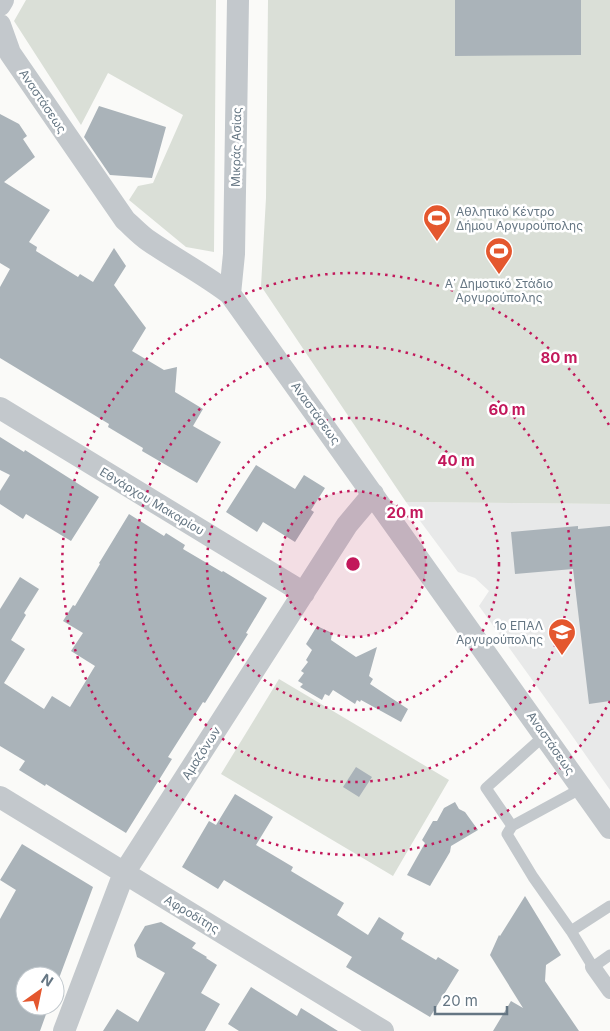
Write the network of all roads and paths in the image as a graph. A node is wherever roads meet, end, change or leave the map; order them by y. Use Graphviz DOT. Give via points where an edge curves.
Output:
graph roads {
  1 [pos="3,0"];
  2 [pos="238,0"];
  3 [pos="0,5"];
  4 [pos="0,25"];
  5 [pos="230,294"];
  6 [pos="0,408"];
  7 [pos="373,494"];
  8 [pos="304,593"];
  9 [pos="545,735"];
  10 [pos="582,788"];
  11 [pos="0,797"];
  12 [pos="512,826"];
  13 [pos="610,828"];
  14 [pos="124,873"];
  15 [pos="610,906"];
  16 [pos="571,931"];
  17 [pos="610,955"];
  18 [pos="594,966"];
  19 [pos="610,991"];
  20 [pos="379,1030"];
  21 [pos="64,1031"];
  1 -- 3 [label="street"];
  2 -- 5 [label="street, Μικράς Ασίας" via="234,254"];
  4 -- 5 [label="street, Αναστάσεως" via="10,53 125,220 147,239"];
  5 -- 7 [label="street, Αναστάσεως"];
  6 -- 8 [label="street, Εθνάρχου Μακαρίου"];
  7 -- 8 [label="street, Αμαζόνων" via="347,525"];
  7 -- 9 [label="street, Αναστάσεως"];
  8 -- 14 [label="street, Αμαζόνων"];
  9 -- 10 [label="street, Αναστάσεως"];
  9 -- 12 [label="lane" via="486,788"];
  10 -- 12 [label="lane"];
  10 -- 13 [label="street, Αναστάσεως"];
  11 -- 14 [label="street, Αφροδίτης"];
  12 -- 16 [label="lane" via="507,834"];
  14 -- 20 [label="street, Αφροδίτης"];
  14 -- 21 [label="street, Αμαζόνων"];
  15 -- 16 [label="lane"];
  16 -- 18 [label="lane"];
  17 -- 18 [label="lane"];
  18 -- 19 [label="street"];
}
